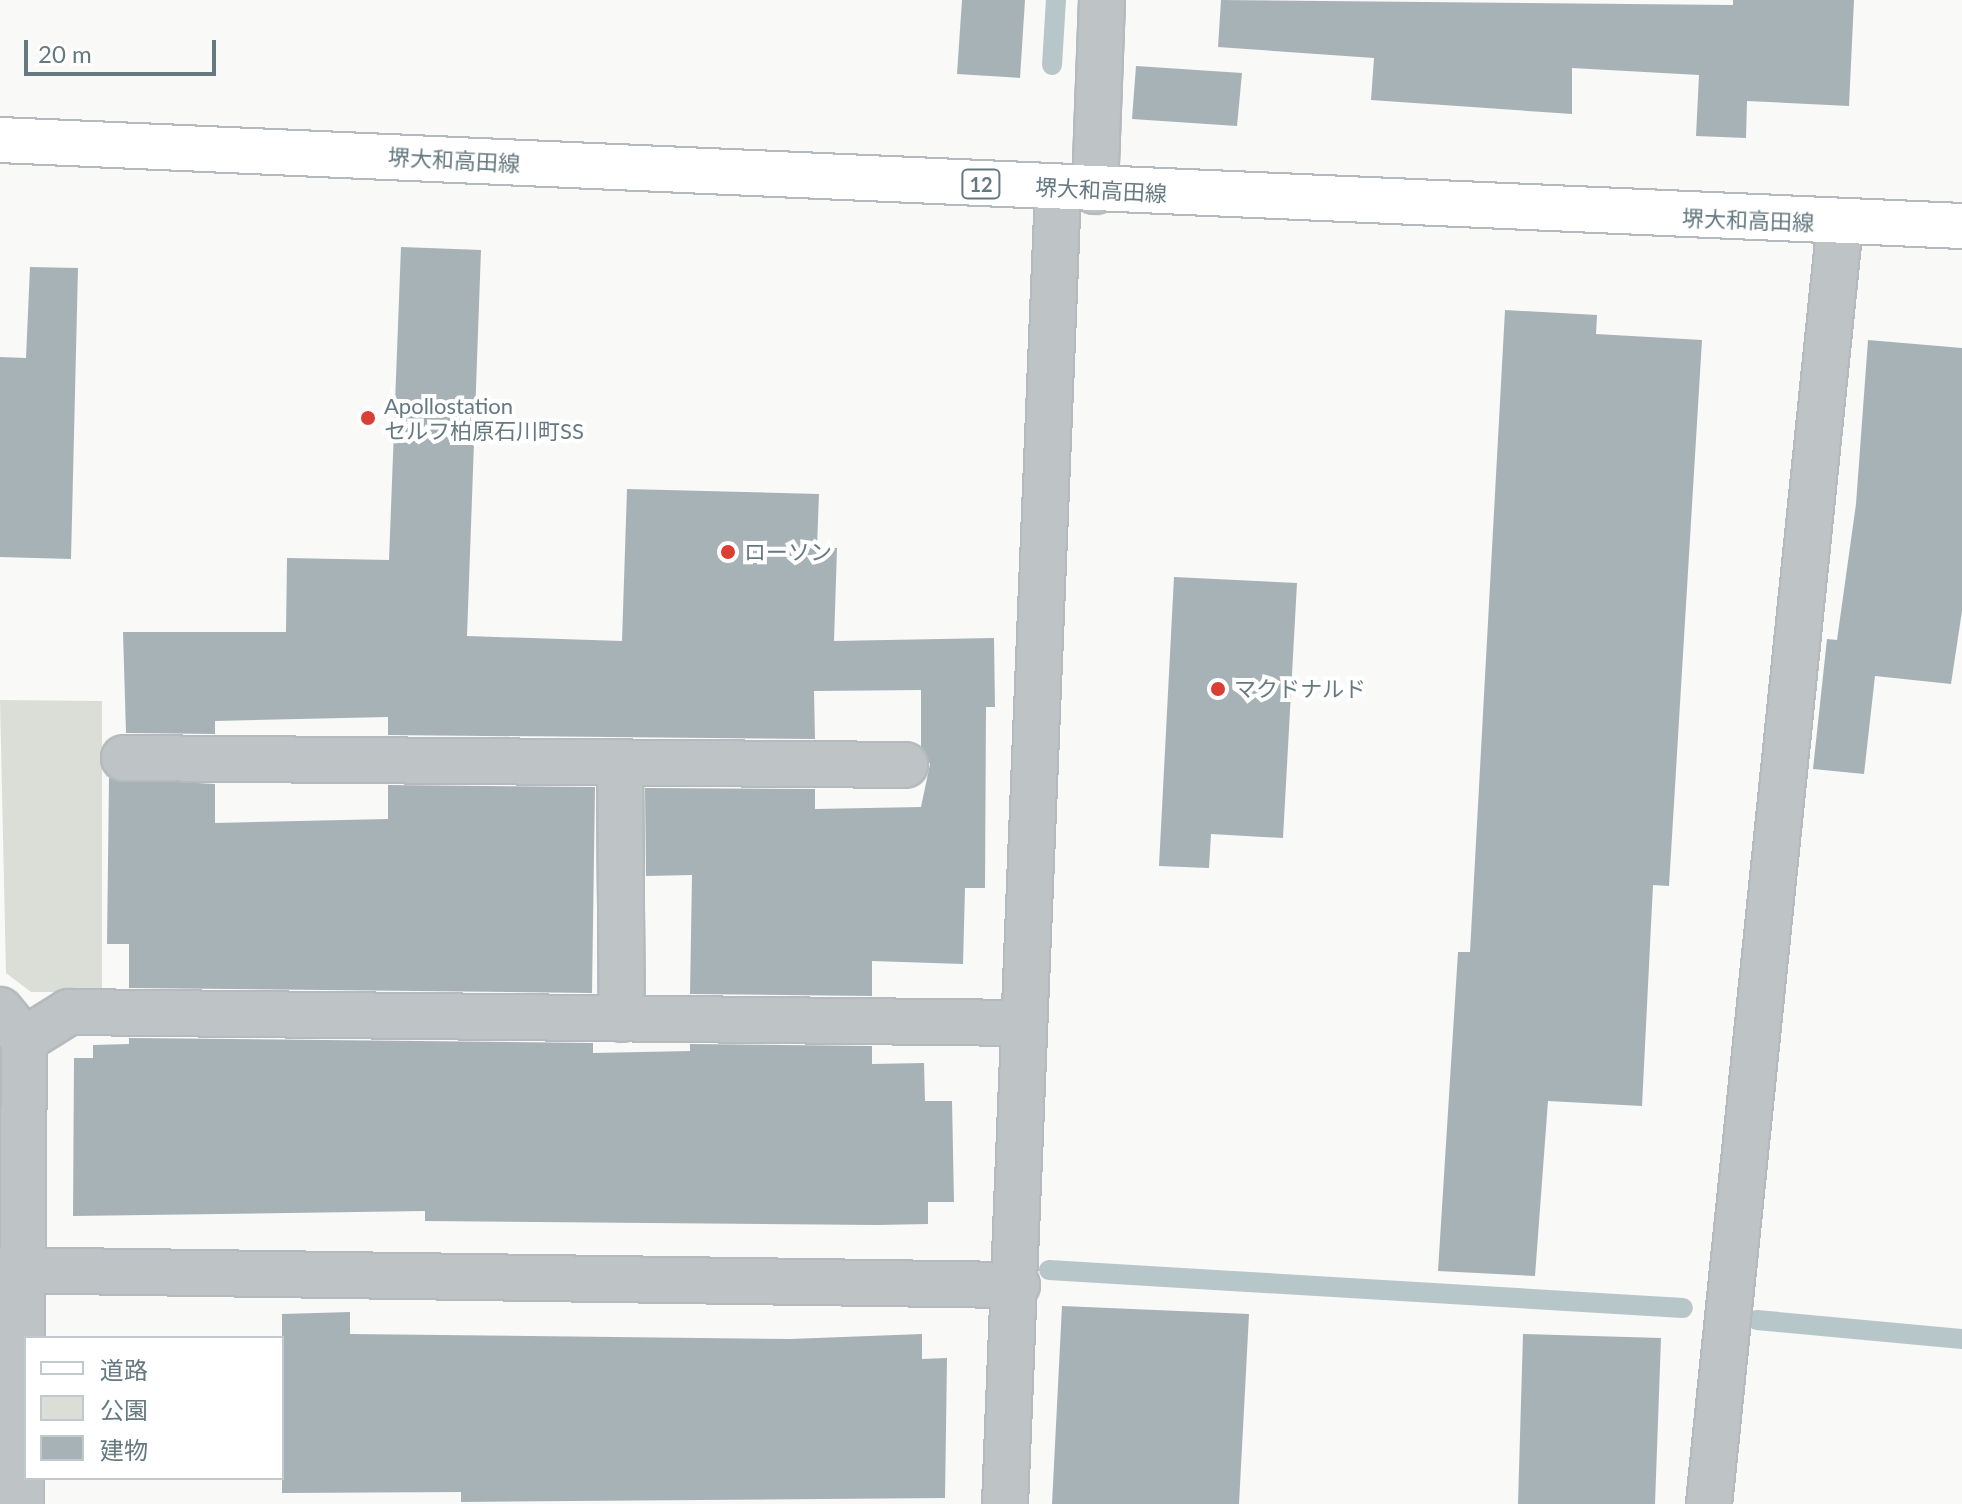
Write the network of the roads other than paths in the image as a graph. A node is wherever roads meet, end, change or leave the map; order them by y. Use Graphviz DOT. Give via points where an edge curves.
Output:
graph roads {
  1 [pos="1102,0"];
  2 [pos="0,140"];
  3 [pos="1077,189"];
  4 [pos="1840,224"];
  5 [pos="1962,226"];
  6 [pos="124,758"];
  7 [pos="620,763"];
  8 [pos="905,765"];
  9 [pos="622,1019"];
  10 [pos="1020,1023"];
  11 [pos="12,1025"];
  12 [pos="12,1270"];
  13 [pos="1017,1285"];
  14 [pos="21,1504"];
  15 [pos="1005,1504"];
  16 [pos="1709,1504"];
  1 -- 3 [label="street"];
  2 -- 3 [label="main road, 堺大和高田線 / 12"];
  3 -- 4 [label="main road, 堺大和高田線 / 12"];
  3 -- 10 [label="street"];
  4 -- 5 [label="main road, 堺大和高田線 / 12"];
  4 -- 16 [label="street"];
  6 -- 7 [label="street"];
  7 -- 8 [label="street"];
  7 -- 9 [label="street"];
  9 -- 10 [label="street"];
  9 -- 11 [label="street" via="69,1012"];
  10 -- 13 [label="street"];
  11 -- 12 [label="street"];
  12 -- 13 [label="street"];
  12 -- 14 [label="street"];
  13 -- 15 [label="street"];
}
